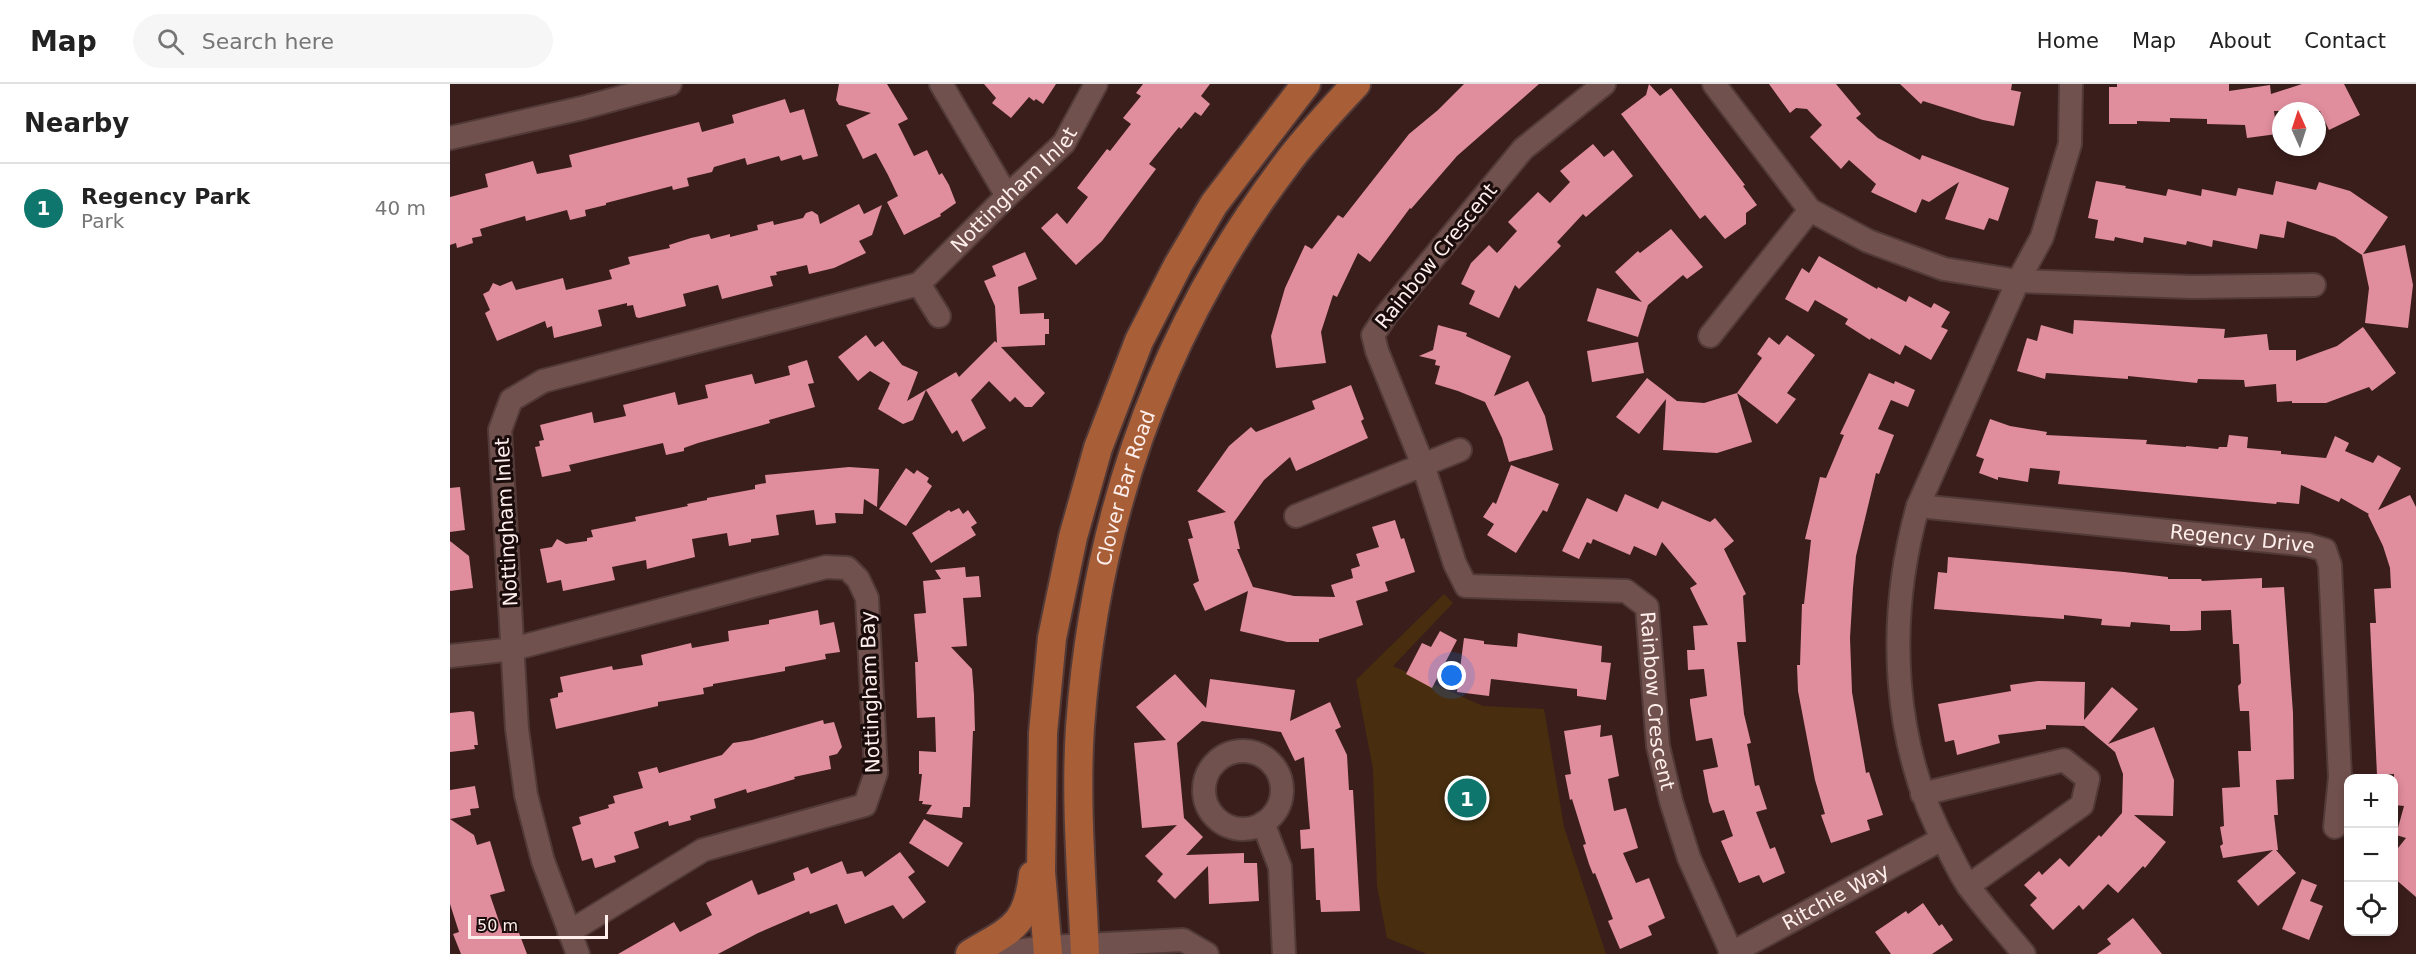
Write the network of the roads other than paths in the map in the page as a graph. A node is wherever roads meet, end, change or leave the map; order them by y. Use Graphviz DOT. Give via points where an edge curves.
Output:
graph roads {
  1 [pos="670,84"];
  2 [pos="941,84"];
  3 [pos="1096,84"];
  4 [pos="1356,84"];
  5 [pos="1604,84"];
  6 [pos="1714,84"];
  7 [pos="2071,84"];
  8 [pos="1301,88"];
  9 [pos="450,138"];
  10 [pos="1007,196"];
  11 [pos="1810,210"];
  12 [pos="2018,281"];
  13 [pos="920,284"];
  14 [pos="2314,285"];
  15 [pos="939,316"];
  16 [pos="1710,336"];
  17 [pos="1460,450"];
  18 [pos="1423,465"];
  19 [pos="1918,506"];
  20 [pos="1296,516"];
  21 [pos="513,649"];
  22 [pos="450,656"];
  23 [pos="1042,792"];
  24 [pos="1922,794"];
  25 [pos="1263,824"];
  26 [pos="2335,827"];
  27 [pos="1942,839"];
  28 [pos="1968,886"];
  29 [pos="569,932"];
  30 [pos="1085,950"];
  31 [pos="1048,951"];
  32 [pos="578,954"];
  33 [pos="970,954"];
  34 [pos="988,954"];
  35 [pos="1208,954"];
  36 [pos="1284,954"];
  37 [pos="1731,954"];
  38 [pos="2024,954"];
  1 -- 9 [label="street"];
  2 -- 10 [label="street"];
  3 -- 10 [label="street, Nottingham Inlet" via="1064,143"];
  4 -- 30 [label="main road, Clover Bar Road" via="1286,164 1225,254 1160,380 1137,441 1110,531 1090,628 1080,729 1079,834"];
  5 -- 18 [label="street, Rainbow Crescent" via="1522,149 1373,335"];
  6 -- 11 [label="street"];
  7 -- 12 [label="street" via="2070,144 2042,237"];
  8 -- 23 [label="main road, Clover Bar Road" via="1214,204 1178,265 1139,341 1098,448 1073,537 1052,638"];
  10 -- 13 [label="street, Nottingham Inlet"];
  11 -- 12 [label="street" via="1868,241 1944,269"];
  11 -- 16 [label="street"];
  12 -- 14 [label="street"];
  12 -- 19 [label="street"];
  13 -- 15 [label="street"];
  13 -- 21 [label="street, Nottingham Inlet" via="543,381 511,400 500,429"];
  17 -- 18 [label="street"];
  18 -- 20 [label="street"];
  18 -- 37 [label="street, Rainbow Crescent" via="1466,586 1626,591 1647,607 1658,746 1671,801 1689,858"];
  19 -- 24 [label="street" via="1907,545 1898,624 1899,686"];
  19 -- 26 [label="street, Regency Drive" via="2308,545 2325,550 2330,565 2340,777"];
  21 -- 22 [label="street"];
  21 -- 29 [label="street, Nottingham Inlet" via="517,729 526,795 543,861"];
  21 -- 29 [label="street, Nottingham Bay" via="826,567 847,568 858,579 867,598 876,773 866,805 704,850"];
  23 -- 31 [label="main road, Clover Bar Road" via="1041,872"];
  23 -- 33 [label="main road" via="1029,903 1018,923"];
  24 -- 27 [label="street"];
  24 -- 28 [label="street" via="2064,760 2088,779 2082,804"];
  25 -- 36 [label="street" via="1280,867"];
  27 -- 28 [label="street"];
  27 -- 37 [label="street, Ritchie Way"];
  28 -- 38 [label="street"];
  29 -- 32 [label="street, Nottingham Inlet"];
  30 -- 31 [label="street"];
  30 -- 35 [label="street" via="1183,940"];
  31 -- 34 [label="street"];
}
